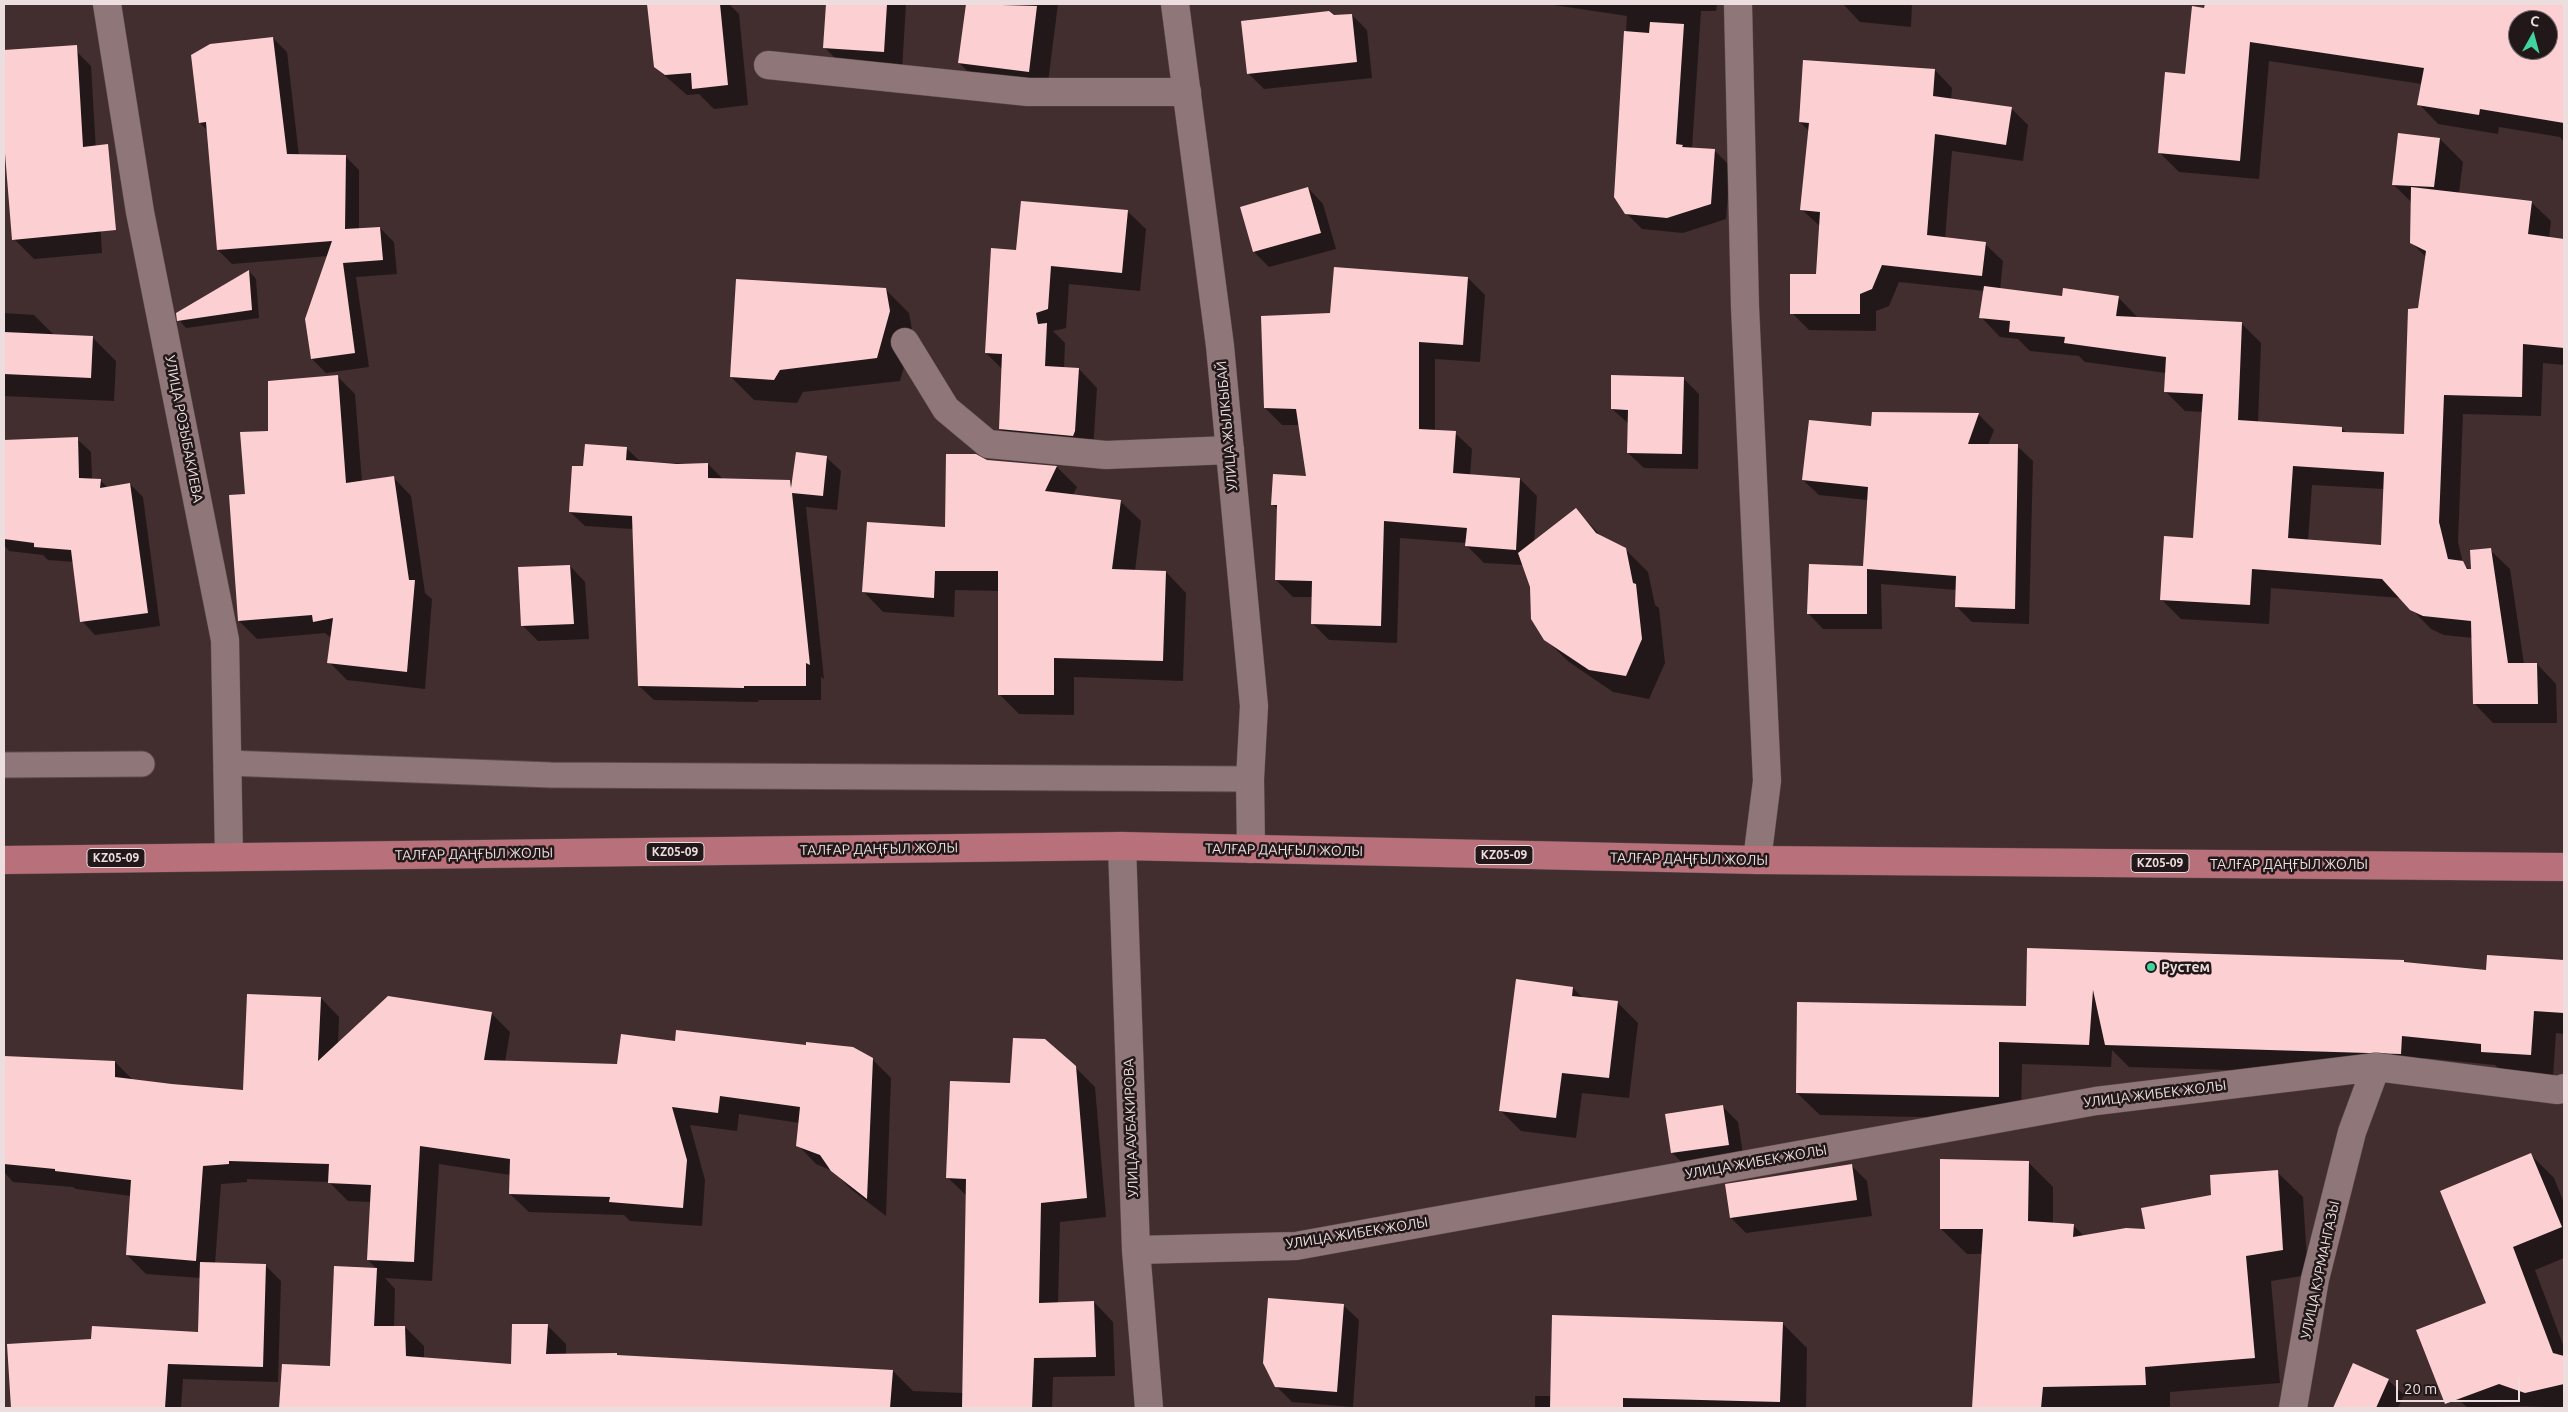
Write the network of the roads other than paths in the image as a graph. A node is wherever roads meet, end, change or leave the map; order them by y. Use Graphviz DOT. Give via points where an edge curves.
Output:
graph roads {
  1 [pos="107,4"];
  2 [pos="1175,4"];
  3 [pos="1738,4"];
  4 [pos="768,65"];
  5 [pos="1187,92"];
  6 [pos="905,342"];
  7 [pos="1230,450"];
  8 [pos="228,763"];
  9 [pos="142,764"];
  10 [pos="4,765"];
  11 [pos="1250,779"];
  12 [pos="1122,846"];
  13 [pos="1251,849"];
  14 [pos="229,857"];
  15 [pos="4,860"];
  16 [pos="1756,860"];
  17 [pos="2564,867"];
  18 [pos="2376,1067"];
  19 [pos="2562,1095"];
  20 [pos="1136,1250"];
  21 [pos="1149,1408"];
  22 [pos="2293,1408"];
  1 -- 8 [label="street, УЛИЦА РОЗЫБАКИЕВА" via="140,212 225,640"];
  2 -- 5 [label="street, УЛИЦА ЖЫЛКЫБАЙ"];
  3 -- 16 [label="street" via="1745,308 1767,781"];
  4 -- 5 [label="street" via="1028,92"];
  5 -- 7 [label="street, УЛИЦА ЖЫЛКЫБАЙ"];
  6 -- 7 [label="street" via="946,409 988,444 1106,455"];
  7 -- 11 [label="street, УЛИЦА ЖЫЛКЫБАЙ" via="1254,706"];
  8 -- 11 [label="lane" via="551,775"];
  8 -- 14 [label="street, УЛИЦА РОЗЫБАКИЕВА"];
  9 -- 10 [label="lane"];
  11 -- 13 [label="street, УЛИЦА ЖЫЛКЫБАЙ"];
  12 -- 13 [label="main road, ТАЛҒАР ДАҢҒЫЛ ЖОЛЫ / KZ05-09"];
  12 -- 14 [label="main road, ТАЛҒАР ДАҢҒЫЛ ЖОЛЫ / KZ05-09"];
  12 -- 20 [label="street, УЛИЦА АУБАКИРОВА"];
  13 -- 16 [label="main road, ТАЛҒАР ДАҢҒЫЛ ЖОЛЫ / KZ05-09"];
  14 -- 15 [label="main road, ТАЛҒАР ДАҢҒЫЛ ЖОЛЫ / KZ05-09"];
  16 -- 17 [label="main road, ТАЛҒАР ДАҢҒЫЛ ЖОЛЫ / KZ05-09"];
  18 -- 19 [label="street, УЛИЦА ЖИБЕК ЖОЛЫ"];
  18 -- 20 [label="street, УЛИЦА ЖИБЕК ЖОЛЫ" via="2096,1100 1296,1246"];
  18 -- 22 [label="street, УЛИЦА КУРМАНГАЗЫ" via="2352,1132 2315,1279"];
  20 -- 21 [label="street, УЛИЦА АУБАКИРОВА"];
}
